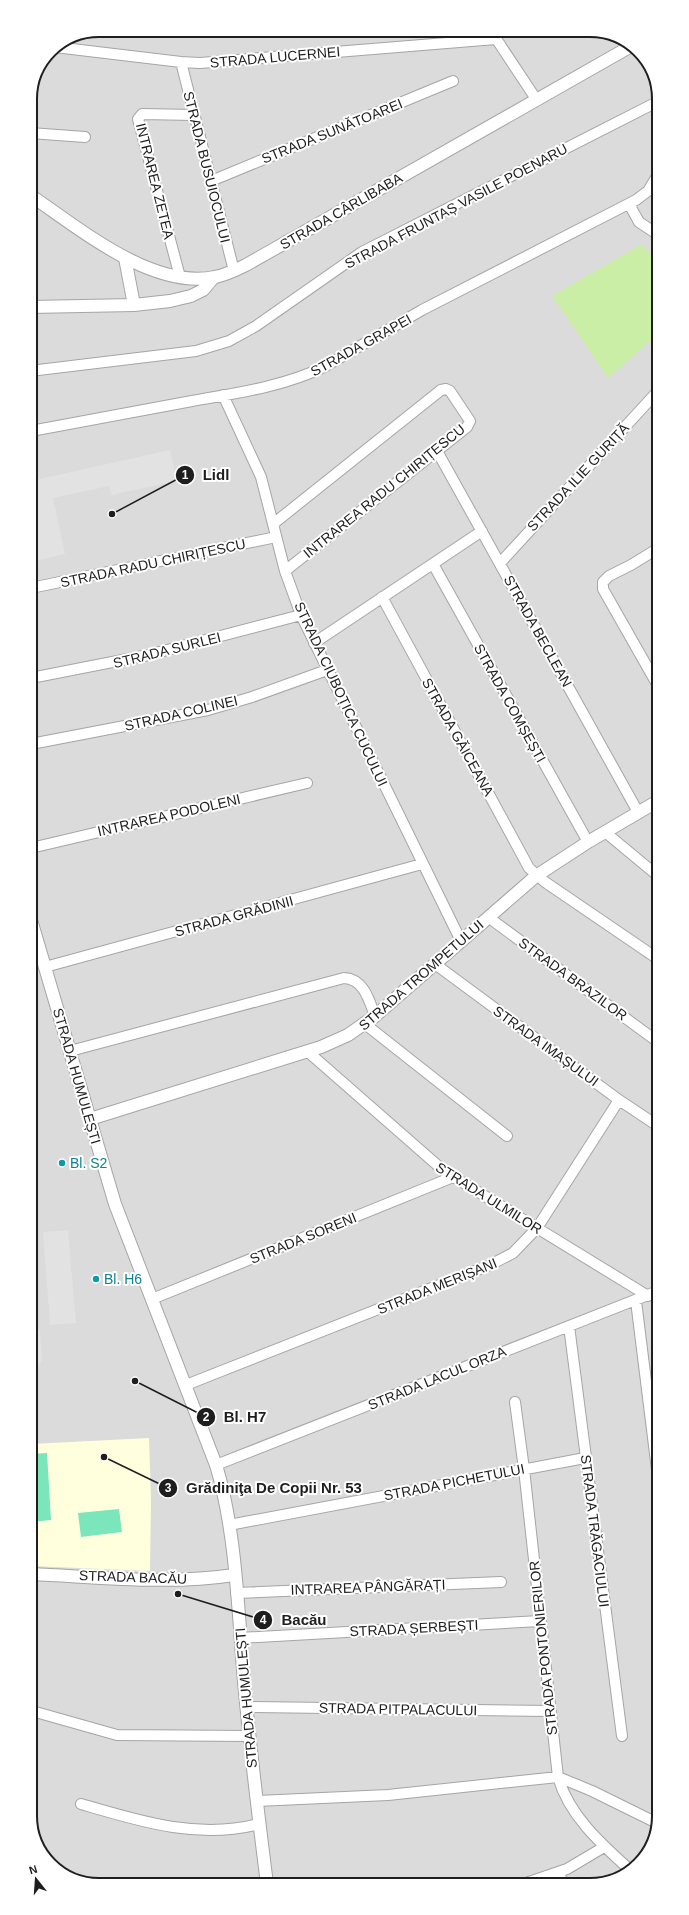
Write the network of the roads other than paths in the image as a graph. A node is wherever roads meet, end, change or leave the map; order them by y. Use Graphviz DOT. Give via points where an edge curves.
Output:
graph roads {
  1 [pos="473,37"];
  2 [pos="495,37"];
  3 [pos="63,48"];
  4 [pos="626,49"];
  5 [pos="181,62"];
  6 [pos="453,81"];
  7 [pos="536,100"];
  8 [pos="652,105"];
  9 [pos="194,115"];
  10 [pos="37,134"];
  11 [pos="85,137"];
  12 [pos="211,181"];
  13 [pos="652,184"];
  14 [pos="37,200"];
  15 [pos="629,204"];
  16 [pos="652,230"];
  17 [pos="125,258"];
  18 [pos="234,271"];
  19 [pos="180,277"];
  20 [pos="214,277"];
  21 [pos="134,305"];
  22 [pos="37,307"];
  23 [pos="37,370"];
  24 [pos="223,395"];
  25 [pos="652,397"];
  26 [pos="37,429"];
  27 [pos="437,451"];
  28 [pos="273,524"];
  29 [pos="482,531"];
  30 [pos="276,538"];
  31 [pos="652,552"];
  32 [pos="500,563"];
  33 [pos="433,564"];
  34 [pos="285,571"];
  35 [pos="37,587"];
  36 [pos="382,598"];
  37 [pos="301,615"];
  38 [pos="314,643"];
  39 [pos="327,670"];
  40 [pos="652,675"];
  41 [pos="37,677"];
  42 [pos="37,743"];
  43 [pos="307,783"];
  44 [pos="652,804"];
  45 [pos="638,812"];
  46 [pos="605,832"];
  47 [pos="588,842"];
  48 [pos="37,847"];
  49 [pos="422,864"];
  50 [pos="652,871"];
  51 [pos="536,876"];
  52 [pos="488,917"];
  53 [pos="37,940"];
  54 [pos="461,941"];
  55 [pos="652,955"];
  56 [pos="435,964"];
  57 [pos="45,967"];
  58 [pos="375,1016"];
  59 [pos="365,1024"];
  60 [pos="652,1038"];
  61 [pos="70,1051"];
  62 [pos="307,1051"];
  63 [pos="619,1100"];
  64 [pos="90,1119"];
  65 [pos="652,1122"];
  66 [pos="507,1136"];
  67 [pos="453,1177"];
  68 [pos="537,1228"];
  69 [pos="652,1294"];
  70 [pos="648,1296"];
  71 [pos="152,1299"];
  72 [pos="636,1301"];
  73 [pos="569,1326"];
  74 [pos="186,1385"];
  75 [pos="515,1402"];
  76 [pos="652,1436"];
  77 [pos="585,1458"];
  78 [pos="216,1465"];
  79 [pos="524,1469"];
  80 [pos="229,1524"];
  81 [pos="37,1574"];
  82 [pos="234,1575"];
  83 [pos="500,1582"];
  84 [pos="236,1592"];
  85 [pos="540,1621"];
  86 [pos="240,1638"];
  87 [pos="246,1707"];
  88 [pos="37,1712"];
  89 [pos="551,1712"];
  90 [pos="249,1736"];
  91 [pos="622,1736"];
  92 [pos="558,1777"];
  93 [pos="257,1801"];
  94 [pos="81,1804"];
  95 [pos="652,1820"];
  96 [pos="259,1824"];
  97 [pos="604,1847"];
  98 [pos="626,1867"];
  99 [pos="558,1873"];
  100 [pos="266,1878"];
  101 [pos="542,1878"];
  102 [pos="561,1878"];
  1 -- 5 [label="street, STRADA LUCERNEI" via="200,63"];
  2 -- 7 [label="street"];
  3 -- 5 [label="street, STRADA LUCERNEI"];
  4 -- 7 [label="street, STRADA CÂRLIBABA"];
  5 -- 9 [label="street, STRADA BUSUIOCULUI"];
  6 -- 12 [label="street, STRADA SUNĂTOAREI"];
  7 -- 18 [label="street, STRADA CÂRLIBABA"];
  8 -- 23 [label="street, STRADA FRUNTAȘ VASILE POENARU" via="362,252 256,326 229,341 196,351"];
  9 -- 12 [label="street, STRADA BUSUIOCULUI"];
  9 -- 19 [label="street, INTRAREA ZETEA" via="142,114 138,118"];
  10 -- 11 [label="street"];
  12 -- 18 [label="street, STRADA BUSUIOCULUI"];
  13 -- 15 [label="street, STRADA GRAPEI" via="648,191"];
  14 -- 17 [label="street"];
  15 -- 16 [label="street" via="640,222"];
  15 -- 24 [label="street, STRADA GRAPEI" via="422,310 318,370 290,381"];
  17 -- 19 [label="street"];
  17 -- 21 [label="street"];
  18 -- 20 [label="street, STRADA CÂRLIBABA"];
  19 -- 20 [label="street"];
  20 -- 21 [label="street, STRADA CÂRLIBABA" via="203,290 191,296"];
  21 -- 22 [label="street, STRADA CÂRLIBABA"];
  24 -- 26 [label="street, STRADA GRAPEI"];
  24 -- 28 [label="street, STRADA CIUBOȚICA CUCULUI" via="261,477"];
  25 -- 32 [label="street, STRADA ILIE GURIȚĂ"];
  27 -- 28 [label="street, INTRAREA RADU CHIRIȚESCU" via="467,427 470,421 446,388 400,421"];
  27 -- 29 [label="street, STRADA BECLEAN"];
  27 -- 34 [label="street, INTRAREA RADU CHIRIȚESCU"];
  28 -- 30 [label="street, STRADA CIUBOȚICA CUCULUI"];
  29 -- 32 [label="street, STRADA BECLEAN"];
  29 -- 33 [label="street"];
  30 -- 34 [label="street, STRADA CIUBOȚICA CUCULUI"];
  30 -- 35 [label="street, STRADA RADU CHIRIȚESCU"];
  31 -- 40 [label="street" via="603,582 605,594"];
  32 -- 45 [label="street, STRADA BECLEAN"];
  33 -- 36 [label="street"];
  33 -- 47 [label="street, STRADA COMȘEȘTI"];
  34 -- 37 [label="street, STRADA CIUBOȚICA CUCULUI"];
  36 -- 38 [label="street"];
  36 -- 51 [label="street, STRADA GĂICEANA"];
  37 -- 38 [label="street, STRADA CIUBOȚICA CUCULUI"];
  37 -- 41 [label="street, STRADA SURLEI" via="148,655"];
  38 -- 39 [label="street, STRADA CIUBOȚICA CUCULUI"];
  39 -- 42 [label="street, STRADA COLINEI" via="208,710"];
  39 -- 49 [label="street, STRADA CIUBOȚICA CUCULUI"];
  43 -- 48 [label="street, INTRAREA PODOLENI"];
  44 -- 45 [label="street, STRADA TROMPETULUI"];
  45 -- 46 [label="street, STRADA TROMPETULUI"];
  46 -- 47 [label="street, STRADA TROMPETULUI"];
  46 -- 50 [label="street"];
  47 -- 51 [label="street, STRADA TROMPETULUI"];
  49 -- 54 [label="street, STRADA CIUBOȚICA CUCULUI"];
  49 -- 57 [label="street, STRADA GRĂDINII"];
  51 -- 52 [label="street, STRADA TROMPETULUI"];
  51 -- 55 [label="street"];
  52 -- 54 [label="street, STRADA TROMPETULUI"];
  52 -- 60 [label="street, STRADA BRAZILOR"];
  53 -- 57 [label="street, STRADA HUMULEȘTI"];
  54 -- 56 [label="street, STRADA TROMPETULUI"];
  56 -- 58 [label="street, STRADA TROMPETULUI"];
  56 -- 63 [label="street, STRADA IMAȘULUI"];
  57 -- 61 [label="street, STRADA HUMULEȘTI"];
  58 -- 59 [label="street, STRADA TROMPETULUI"];
  58 -- 61 [label="street" via="366,992 359,983 344,978"];
  59 -- 62 [label="street, STRADA TROMPETULUI" via="336,1041"];
  59 -- 66 [label="street"];
  61 -- 64 [label="street, STRADA HUMULEȘTI"];
  62 -- 64 [label="street, STRADA TROMPETULUI"];
  62 -- 67 [label="street, STRADA ULMILOR"];
  63 -- 65 [label="street, STRADA IMAȘULUI"];
  63 -- 68 [label="street, STRADA MERIȘANI"];
  64 -- 71 [label="street, STRADA HUMULEȘTI" via="115,1204"];
  67 -- 68 [label="street, STRADA ULMILOR"];
  67 -- 71 [label="street, STRADA SORENI"];
  68 -- 70 [label="street, STRADA ULMILOR"];
  68 -- 74 [label="street, STRADA MERIȘANI" via="513,1253 490,1265"];
  69 -- 70 [label="street, STRADA LACUL ORZA"];
  70 -- 72 [label="street, STRADA LACUL ORZA"];
  71 -- 74 [label="street, STRADA HUMULEȘTI"];
  72 -- 73 [label="street, STRADA LACUL ORZA"];
  72 -- 76 [label="street"];
  73 -- 77 [label="street, STRADA TRĂGACIULUI"];
  73 -- 78 [label="street, STRADA LACUL ORZA"];
  74 -- 78 [label="street, STRADA HUMULEȘTI"];
  75 -- 79 [label="street, STRADA PONTONIERILOR"];
  77 -- 79 [label="street, STRADA PICHETULUI"];
  77 -- 91 [label="street, STRADA TRĂGACIULUI"];
  78 -- 80 [label="street, STRADA HUMULEȘTI"];
  79 -- 80 [label="street, STRADA PICHETULUI"];
  79 -- 85 [label="street, STRADA PONTONIERILOR"];
  80 -- 82 [label="street, STRADA HUMULEȘTI"];
  81 -- 82 [label="street, STRADA BACĂU" via="171,1580 209,1579"];
  82 -- 84 [label="street, STRADA HUMULEȘTI"];
  83 -- 84 [label="street, INTRAREA PÂNGĂRAȚI"];
  84 -- 86 [label="street, STRADA HUMULEȘTI"];
  85 -- 86 [label="street, STRADA ȘERBEȘTI"];
  85 -- 89 [label="street, STRADA PONTONIERILOR"];
  86 -- 87 [label="street, STRADA HUMULEȘTI"];
  87 -- 89 [label="street, STRADA PITPALACULUI"];
  87 -- 90 [label="street, STRADA HUMULEȘTI"];
  88 -- 90 [label="street" via="117,1735"];
  89 -- 92 [label="street, STRADA PONTONIERILOR"];
  90 -- 93 [label="street, STRADA HUMULEȘTI"];
  92 -- 93 [label="street" via="388,1795"];
  92 -- 95 [label="street"];
  92 -- 97 [label="street, STRADA PONTONIERILOR" via="573,1808"];
  93 -- 96 [label="street, STRADA HUMULEȘTI"];
  94 -- 96 [label="street" via="150,1824 184,1829 233,1829"];
  96 -- 100 [label="street, STRADA HUMULEȘTI"];
  97 -- 98 [label="street, STRADA PONTONIERILOR"];
  97 -- 99 [label="street"];
  99 -- 101 [label="street"];
  99 -- 102 [label="street"];
}
